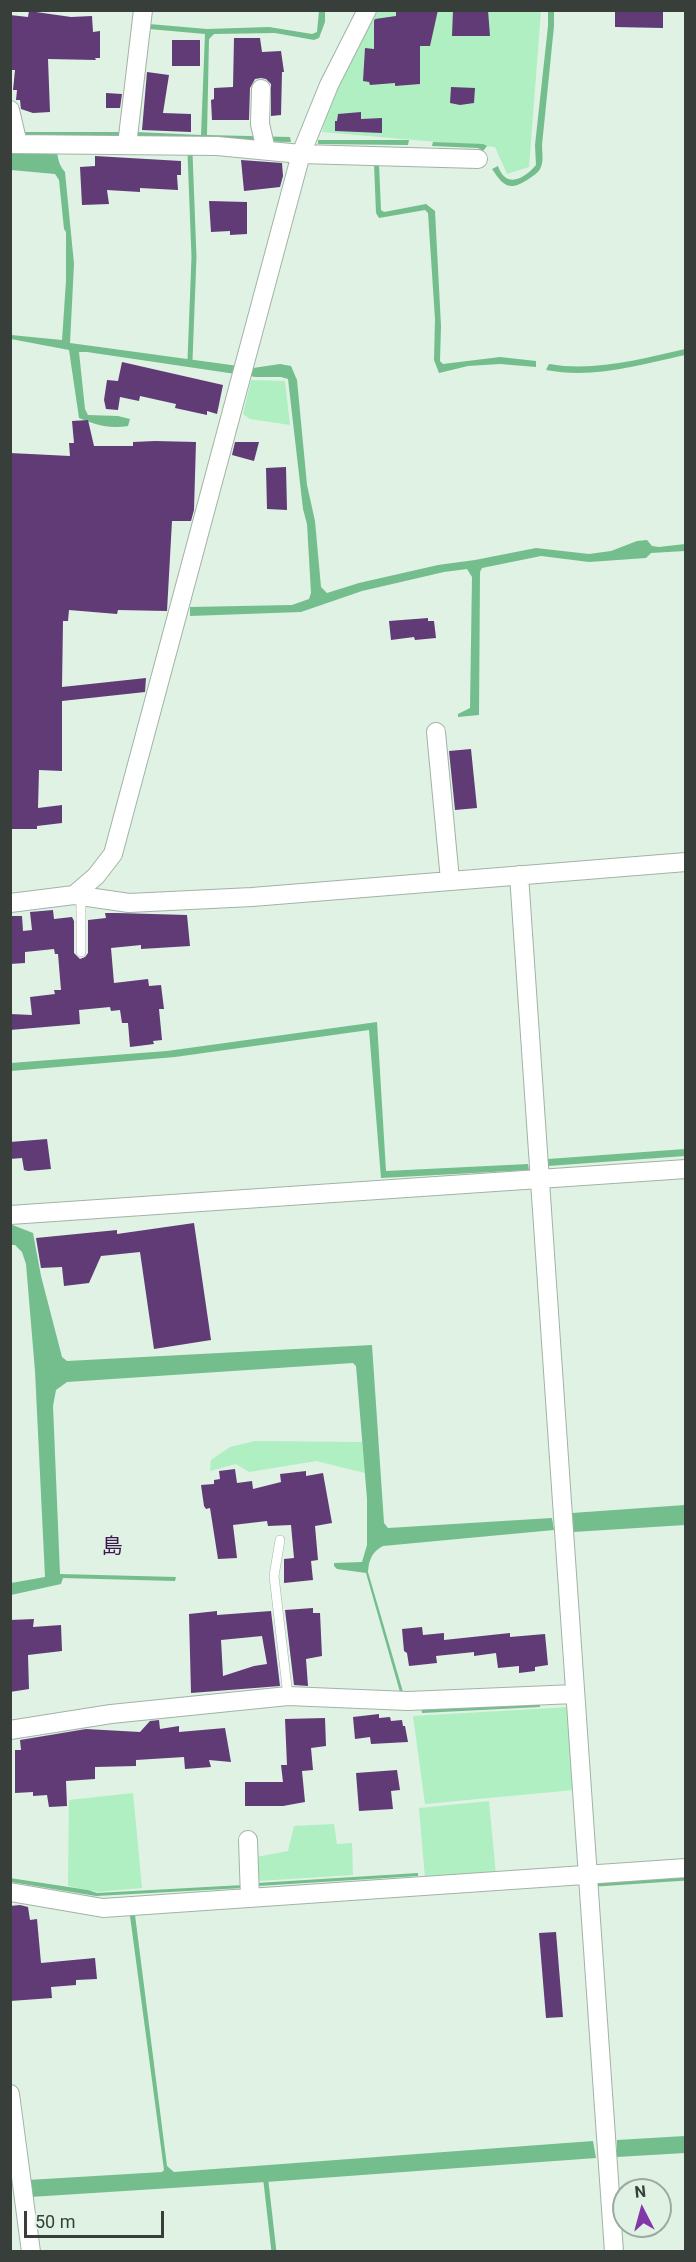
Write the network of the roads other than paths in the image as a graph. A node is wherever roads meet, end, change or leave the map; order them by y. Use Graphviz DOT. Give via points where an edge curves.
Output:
graph roads {
  1 [pos="143,10"];
  2 [pos="367,10"];
  3 [pos="261,89"];
  4 [pos="10,110"];
  5 [pos="14,144"];
  6 [pos="127,145"];
  7 [pos="266,150"];
  8 [pos="301,154"];
  9 [pos="478,159"];
  10 [pos="436,732"];
  11 [pos="686,862"];
  12 [pos="519,875"];
  13 [pos="450,880"];
  14 [pos="78,896"];
  15 [pos="10,903"];
  16 [pos="81,952"];
  17 [pos="686,1169"];
  18 [pos="541,1180"];
  19 [pos="10,1215"];
  20 [pos="280,1540"];
  21 [pos="574,1694"];
  22 [pos="288,1696"];
  23 [pos="10,1730"];
  24 [pos="248,1840"];
  25 [pos="686,1868"];
  26 [pos="586,1875"];
  27 [pos="10,1892"];
  28 [pos="250,1898"];
  29 [pos="10,2094"];
  30 [pos="31,2252"];
  31 [pos="614,2252"];
  1 -- 6 [label="street"];
  2 -- 8 [label="street" via="329,85"];
  3 -- 7 [label="street" via="260,124"];
  4 -- 5 [label="street"];
  5 -- 6 [label="street"];
  6 -- 7 [label="street"];
  7 -- 8 [label="street"];
  8 -- 9 [label="street"];
  8 -- 14 [label="street" via="113,854"];
  10 -- 13 [label="street"];
  11 -- 12 [label="street"];
  12 -- 13 [label="street"];
  12 -- 18 [label="street"];
  13 -- 14 [label="street" via="140,903"];
  14 -- 15 [label="street"];
  14 -- 16 [label="lane"];
  17 -- 18 [label="street"];
  18 -- 19 [label="street"];
  18 -- 21 [label="street"];
  20 -- 22 [label="lane" via="274,1576"];
  21 -- 22 [label="street" via="408,1701"];
  21 -- 26 [label="street"];
  22 -- 23 [label="street" via="111,1714"];
  24 -- 28 [label="street"];
  25 -- 26 [label="street"];
  26 -- 28 [label="street"];
  26 -- 31 [label="street"];
  27 -- 28 [label="street" via="103,1908"];
  29 -- 30 [label="street"];
}
